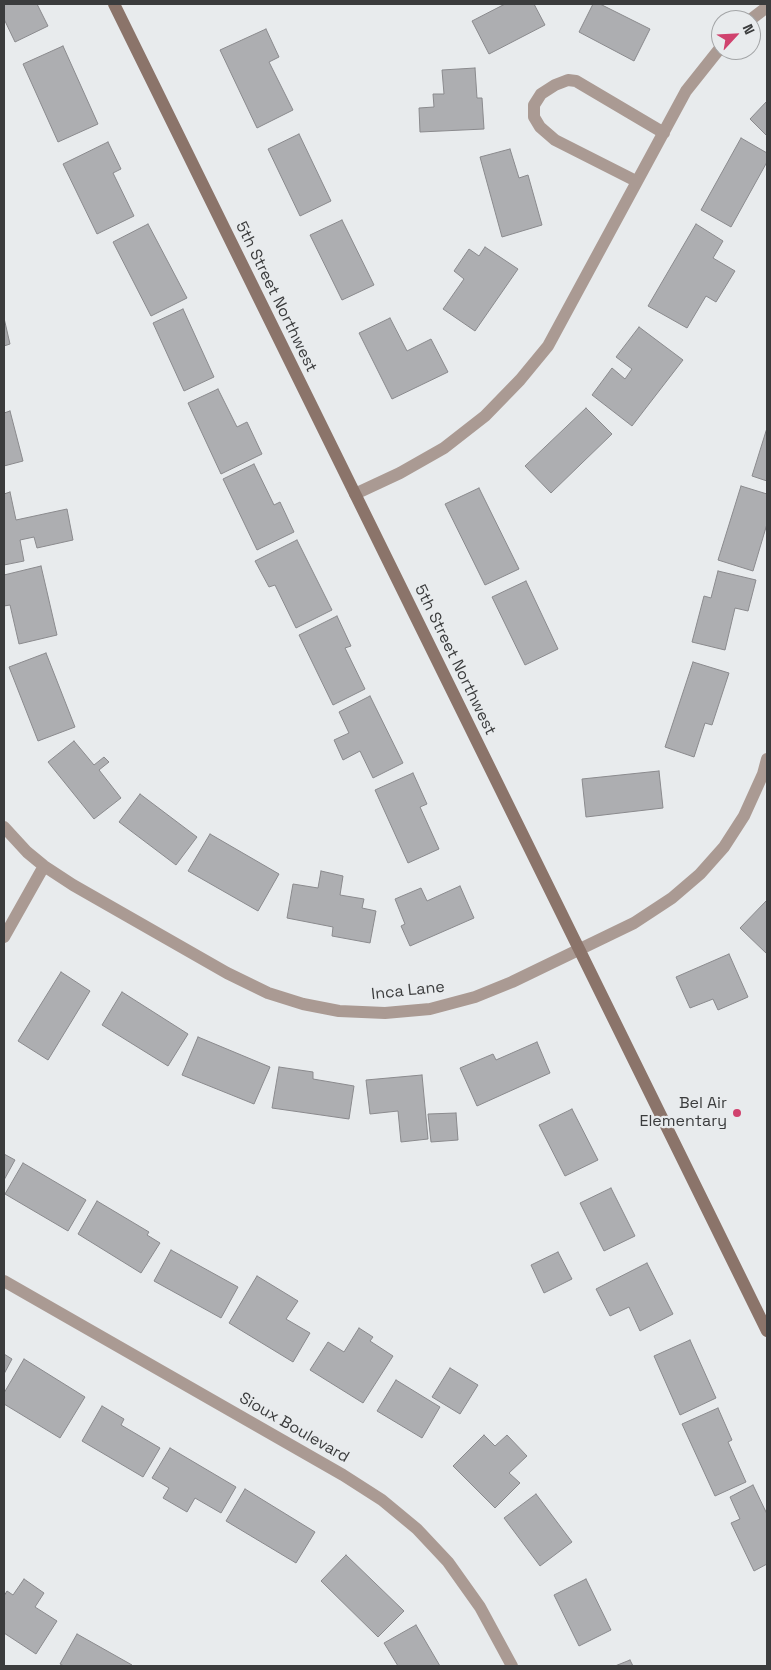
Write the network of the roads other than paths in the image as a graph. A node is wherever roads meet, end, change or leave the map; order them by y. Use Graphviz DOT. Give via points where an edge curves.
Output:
graph roads {
  1 [pos="114,4"];
  2 [pos="711,60"];
  3 [pos="664,133"];
  4 [pos="636,181"];
  5 [pos="355,494"];
  6 [pos="767,760"];
  7 [pos="4,827"];
  8 [pos="44,866"];
  9 [pos="4,937"];
  10 [pos="579,949"];
  11 [pos="4,1280"];
  12 [pos="767,1331"];
  13 [pos="512,1666"];
  1 -- 5 [label="street, 5th Street Northwest"];
  2 -- 3 [label="street" via="686,91"];
  3 -- 4 [label="street"];
  3 -- 4 [label="street" via="576,81 568,80 540,94 534,105 534,117 540,127 555,140"];
  4 -- 5 [label="street" via="548,346 520,380 485,416 444,448"];
  5 -- 10 [label="street, 5th Street Northwest"];
  6 -- 10 [label="street, Inca Lane" via="744,816 724,847 700,874 672,898 634,923"];
  7 -- 8 [label="street, Inca Lane"];
  8 -- 9 [label="street"];
  8 -- 10 [label="street, Inca Lane" via="227,973 268,993 339,1011 384,1013 430,1009 475,997"];
  10 -- 12 [label="street, 5th Street Northwest"];
  11 -- 13 [label="street, Sioux Boulevard" via="382,1500 448,1562 480,1607"];
}
